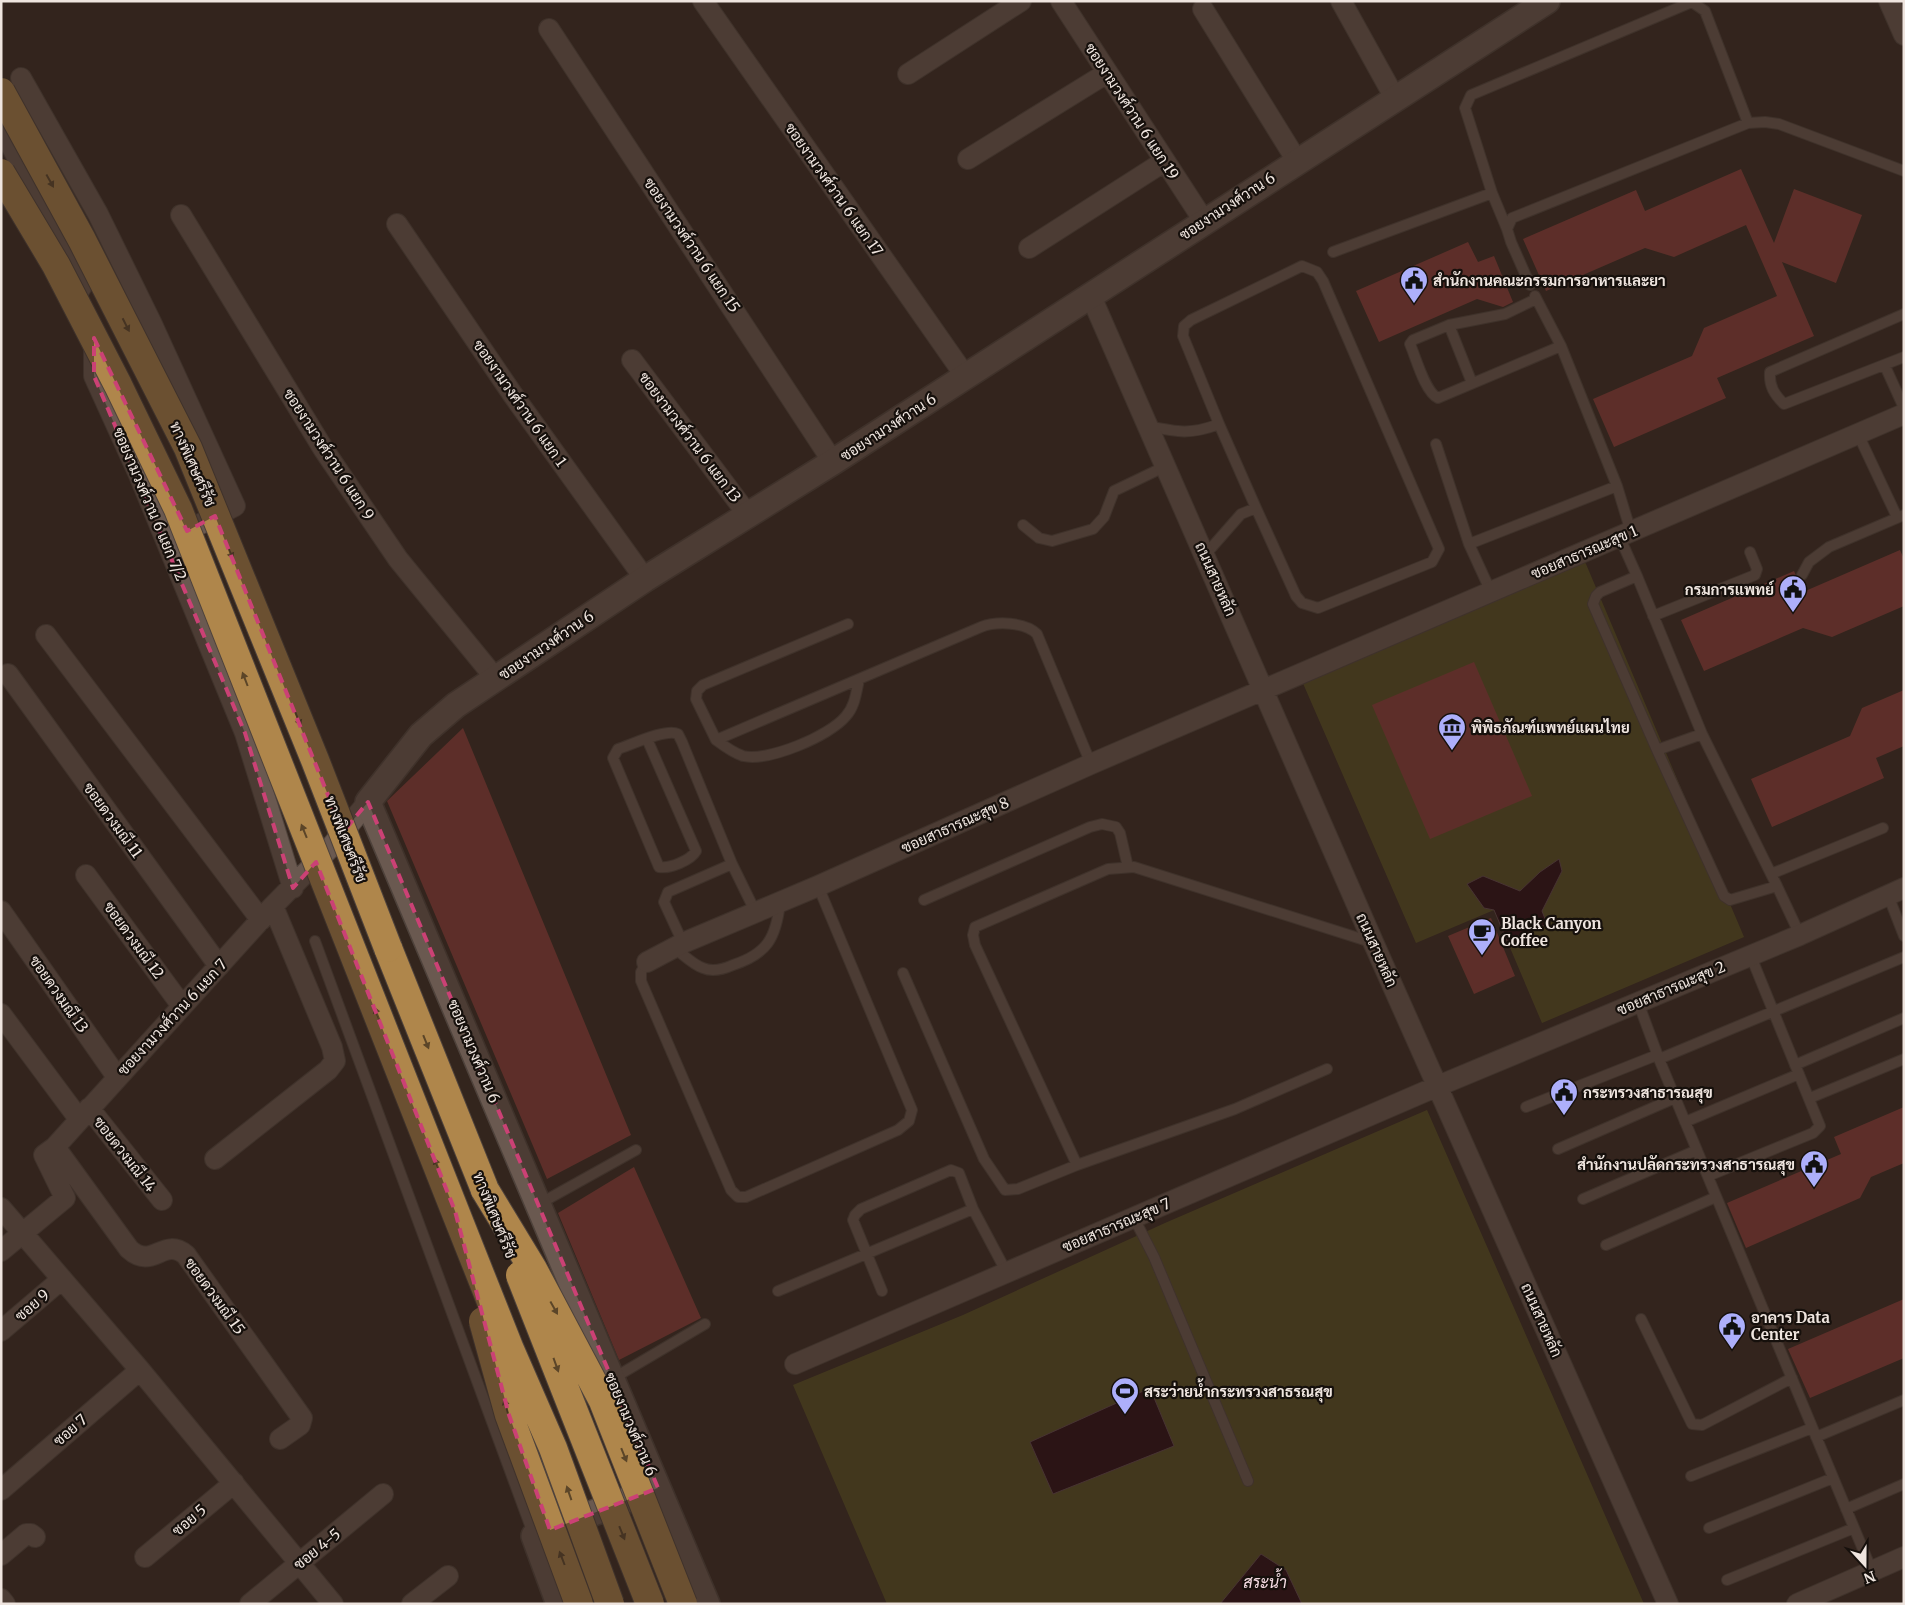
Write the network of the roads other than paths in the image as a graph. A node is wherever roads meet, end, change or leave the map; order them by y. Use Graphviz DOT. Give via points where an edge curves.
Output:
graph roads {
  1 [pos="703,1"];
  2 [pos="1021,1"];
  3 [pos="1061,1"];
  4 [pos="1341,1"];
  5 [pos="1889,1"];
  6 [pos="1532,5"];
  7 [pos="1203,9"];
  8 [pos="549,29"];
  9 [pos="1904,35"];
  10 [pos="1107,72"];
  11 [pos="908,74"];
  12 [pos="11,85"];
  13 [pos="1396,100"];
  14 [pos="1748,123"];
  15 [pos="1,126"];
  16 [pos="968,159"];
  17 [pos="1165,161"];
  18 [pos="1296,161"];
  19 [pos="1904,171"];
  20 [pos="1,173"];
  21 [pos="1492,193"];
  22 [pos="181,215"];
  23 [pos="1204,221"];
  24 [pos="397,224"];
  25 [pos="1507,229"];
  26 [pos="1029,248"];
  27 [pos="1333,252"];
  28 [pos="1530,285"];
  29 [pos="1090,294"];
  30 [pos="1904,314"];
  31 [pos="1449,325"];
  32 [pos="1561,346"];
  33 [pos="1904,357"];
  34 [pos="632,360"];
  35 [pos="1885,366"];
  36 [pos="966,377"];
  37 [pos="1472,383"];
  38 [pos="1904,408"];
  39 [pos="1904,414"];
  40 [pos="1219,424"];
  41 [pos="1148,426"];
  42 [pos="1858,434"];
  43 [pos="1436,444"];
  44 [pos="834,462"];
  45 [pos="1166,466"];
  46 [pos="1617,486"];
  47 [pos="1256,508"];
  48 [pos="748,515"];
  49 [pos="1900,516"];
  50 [pos="1023,526"];
  51 [pos="1626,535"];
  52 [pos="166,542"];
  53 [pos="1469,544"];
  54 [pos="1750,552"];
  55 [pos="1205,555"];
  56 [pos="1802,575"];
  57 [pos="1637,576"];
  58 [pos="645,579"];
  59 [pos="1491,592"];
  60 [pos="1653,616"];
  61 [pos="848,624"];
  62 [pos="46,635"];
  63 [pos="8,674"];
  64 [pos="496,679"];
  65 [pos="859,680"];
  66 [pos="1265,690"];
  67 [pos="1702,734"];
  68 [pos="647,739"];
  69 [pos="716,740"];
  70 [pos="1656,750"];
  71 [pos="1091,764"];
  72 [pos="368,802"];
  73 [pos="1883,828"];
  74 [pos="732,864"];
  75 [pos="1128,867"];
  76 [pos="86,874"];
  77 [pos="1771,874"];
  78 [pos="818,886"];
  79 [pos="1776,886"];
  80 [pos="293,888"];
  81 [pos="1896,892"];
  82 [pos="924,900"];
  83 [pos="780,903"];
  84 [pos="1,910"];
  85 [pos="267,913"];
  86 [pos="756,913"];
  87 [pos="1800,935"];
  88 [pos="1904,936"];
  89 [pos="315,941"];
  90 [pos="1374,944"];
  91 [pos="679,945"];
  92 [pos="1750,954"];
  93 [pos="1904,957"];
  94 [pos="647,962"];
  95 [pos="219,966"];
  96 [pos="903,973"];
  97 [pos="1638,1002"];
  98 [pos="182,1006"];
  99 [pos="1772,1011"];
  100 [pos="1,1014"];
  101 [pos="1904,1018"];
  102 [pos="1658,1057"];
  103 [pos="1904,1059"];
  104 [pos="1327,1069"];
  105 [pos="1797,1069"];
  106 [pos="117,1076"];
  107 [pos="1438,1086"];
  108 [pos="1675,1098"];
  109 [pos="1810,1098"];
  110 [pos="1526,1107"];
  111 [pos="84,1113"];
  112 [pos="1685,1122"];
  113 [pos="55,1147"];
  114 [pos="1558,1149"];
  115 [pos="636,1150"];
  116 [pos="1697,1150"];
  117 [pos="216,1160"];
  118 [pos="1077,1165"];
  119 [pos="1708,1176"];
  120 [pos="485,1190"];
  121 [pos="1716,1197"];
  122 [pos="1583,1199"];
  123 [pos="162,1200"];
  124 [pos="539,1204"];
  125 [pos="1,1208"];
  126 [pos="973,1209"];
  127 [pos="455,1211"];
  128 [pos="1134,1218"];
  129 [pos="22,1232"];
  130 [pos="1606,1245"];
  131 [pos="1,1251"];
  132 [pos="866,1254"];
  133 [pos="1007,1273"];
  134 [pos="62,1279"];
  135 [pos="778,1291"];
  136 [pos="882,1291"];
  137 [pos="1641,1319"];
  138 [pos="706,1324"];
  139 [pos="1,1331"];
  140 [pos="795,1364"];
  141 [pos="140,1370"];
  142 [pos="1792,1378"];
  143 [pos="612,1379"];
  144 [pos="1904,1400"];
  145 [pos="1814,1432"];
  146 [pos="280,1439"];
  147 [pos="1691,1476"];
  148 [pos="1833,1478"];
  149 [pos="1248,1481"];
  150 [pos="234,1483"];
  151 [pos="1904,1484"];
  152 [pos="658,1488"];
  153 [pos="1,1490"];
  154 [pos="384,1494"];
  155 [pos="1846,1509"];
  156 [pos="1709,1528"];
  157 [pos="1854,1528"];
  158 [pos="534,1536"];
  159 [pos="35,1537"];
  160 [pos="1,1555"];
  161 [pos="145,1557"];
  162 [pos="1904,1557"];
  163 [pos="299,1564"];
  164 [pos="1872,1571"];
  165 [pos="448,1576"];
  166 [pos="1727,1580"];
  167 [pos="1,1600"];
  168 [pos="5,1604"];
  169 [pos="250,1604"];
  170 [pos="333,1604"];
  171 [pos="412,1604"];
  172 [pos="558,1604"];
  173 [pos="579,1604"];
  174 [pos="610,1604"];
  175 [pos="650,1604"];
  176 [pos="683,1604"];
  177 [pos="707,1604"];
  178 [pos="1668,1604"];
  179 [pos="1796,1604"];
  1 -- 36 [label="street, ซอยงามวงศ์วาน 6 แยก 17"];
  2 -- 11 [label="street"];
  3 -- 10 [label="street, ซอยงามวงศ์วาน 6 แยก 19"];
  4 -- 13 [label="street"];
  5 -- 9 [label="street"];
  6 -- 13 [label="street, ซอยงามวงศ์วาน 6"];
  7 -- 18 [label="street"];
  8 -- 44 [label="street, ซอยงามวงศ์วาน 6 แยก 15"];
  10 -- 16 [label="street"];
  10 -- 17 [label="street, ซอยงามวงศ์วาน 6 แยก 19"];
  12 -- 52 [label="street" via="98,214 235,506"];
  12 -- 120 [label="highway, ทางพิเศษศรีรัช, one-way, bridge" via="82,240 188,448"];
  13 -- 18 [label="street, ซอยงามวงศ์วาน 6"];
  14 -- 19 [label="lane" via="1779,124"];
  14 -- 21 [label="lane" via="1705,11 1692,2 1471,95 1465,108"];
  14 -- 25 [label="lane" via="1512,218"];
  15 -- 52 [label="street, ซอยงามวงศ์วาน 6 แยก 7/2" via="67,255 94,319 94,376"];
  17 -- 23 [label="street, ซอยงามวงศ์วาน 6 แยก 19"];
  17 -- 26 [label="street"];
  18 -- 23 [label="street, ซอยงามวงศ์วาน 6"];
  127 -- 20 [label="highway, one-way, bridge" via="178,509 56,265"];
  21 -- 25 [label="lane"];
  21 -- 27 [label="lane"];
  22 -- 64 [label="street, ซอยงามวงศ์วาน 6 แยก 9" via="299,411 376,528"];
  23 -- 29 [label="street, ซอยงามวงศ์วาน 6"];
  24 -- 58 [label="street, ซอยงามวงศ์วาน 6 แยก 1" via="513,395"];
  25 -- 28 [label="lane"];
  29 -- 36 [label="street, ซอยงามวงศ์วาน 6"];
  29 -- 41 [label="street, ถนนสายหลัก"];
  30 -- 35 [label="lane" via="1770,372 1769,381 1774,395 1784,404"];
  31 -- 32 [label="lane" via="1505,314 1536,297"];
  31 -- 37 [label="lane"];
  31 -- 37 [label="lane" via="1410,344 1432,395 1438,398"];
  32 -- 37 [label="lane"];
  32 -- 46 [label="lane"];
  33 -- 35 [label="lane"];
  34 -- 48 [label="street, ซอยงามวงศ์วาน 6 แยก 13"];
  35 -- 38 [label="lane"];
  36 -- 44 [label="street, ซอยงามวงศ์วาน 6"];
  39 -- 42 [label="street, ซอยสาธารณะสุข 1"];
  40 -- 41 [label="lane" via="1181,433"];
  40 -- 47 [label="lane"];
  40 -- 47 [label="lane" via="1183,336 1184,326 1190,320 1302,266 1310,268 1324,281 1439,549 1432,562 1318,608 1311,607 1296,596"];
  41 -- 45 [label="street, ถนนสายหลัก"];
  42 -- 49 [label="lane"];
  42 -- 51 [label="street, ซอยสาธารณะสุข 1"];
  43 -- 53 [label="lane"];
  44 -- 48 [label="street, ซอยงามวงศ์วาน 6"];
  45 -- 50 [label="lane" via="1114,491 1104,517 1093,529 1052,541 1039,538"];
  45 -- 55 [label="street, ถนนสายหลัก"];
  46 -- 51 [label="lane"];
  46 -- 53 [label="lane"];
  47 -- 55 [label="lane" via="1241,514"];
  48 -- 58 [label="street, ซอยงามวงศ์วาน 6"];
  49 -- 56 [label="lane" via="1829,547 1809,562"];
  51 -- 57 [label="lane"];
  51 -- 59 [label="street, ซอยสาธารณะสุข 1"];
  52 -- 80 [label="street, ซอยงามวงศ์วาน 6 แยก 7/2" via="245,733"];
  53 -- 59 [label="lane"];
  54 -- 60 [label="lane" via="1757,569 1755,575"];
  55 -- 66 [label="street, ถนนสายหลัก"];
  57 -- 60 [label="lane"];
  57 -- 70 [label="lane" via="1600,592 1593,604"];
  58 -- 64 [label="street, ซอยงามวงศ์วาน 6"];
  59 -- 66 [label="street, ซอยสาธารณะสุข 1"];
  60 -- 67 [label="lane"];
  61 -- 69 [label="lane" via="703,684 696,699"];
  62 -- 85 [label="street"];
  63 -- 95 [label="street, ซอยดวงมณี 11"];
  64 -- 72 [label="street, ซอยงามวงศ์วาน 6" via="421,735"];
  65 -- 69 [label="lane"];
  65 -- 69 [label="lane" via="854,704 832,729 773,754 742,756"];
  65 -- 71 [label="lane" via="990,624 1026,626 1037,634"];
  66 -- 71 [label="street, ซอยสาธารณะสุข 8"];
  66 -- 90 [label="street, ถนนสายหลัก"];
  67 -- 70 [label="lane"];
  67 -- 77 [label="lane"];
  68 -- 68 [label="lane" via="618,749 613,758 660,867 668,868 696,851"];
  68 -- 74 [label="lane" via="668,732 678,734"];
  70 -- 79 [label="lane" via="1724,896 1730,900"];
  71 -- 78 [label="street, ซอยสาธารณะสุข 8"];
  72 -- 80 [label="street, ซอยงามวงศ์วาน 6 แยก 7"];
  72 -- 124 [label="street, ซอยงามวงศ์วาน 6"];
  73 -- 77 [label="lane"];
  74 -- 86 [label="lane"];
  74 -- 91 [label="lane" via="665,896 664,902"];
  75 -- 82 [label="lane" via="1120,833 1116,827 1102,824"];
  75 -- 90 [label="lane"];
  75 -- 118 [label="lane" via="1108,869 975,927 973,934 975,945"];
  76 -- 98 [label="street, ซอยดวงมณี 12"];
  77 -- 79 [label="lane"];
  78 -- 83 [label="street, ซอยสาธารณะสุข 8"];
  78 -- 94 [label="lane" via="912,1110 909,1121 898,1130 746,1197 738,1197 731,1190 644,988 641,972"];
  79 -- 87 [label="lane"];
  80 -- 85 [label="street, ซอยงามวงศ์วาน 6 แยก 7"];
  81 -- 87 [label="street, ซอยสาธารณะสุข 2"];
  81 -- 88 [label="lane"];
  83 -- 86 [label="street, ซอยสาธารณะสุข 8"];
  83 -- 91 [label="lane" via="778,925 770,941 760,954 744,962 720,970 703,969"];
  84 -- 106 [label="street, ซอยดวงมณี 13"];
  85 -- 95 [label="street, ซอยงามวงศ์วาน 6 แยก 7"];
  85 -- 117 [label="street" via="332,1047 335,1061"];
  86 -- 91 [label="street, ซอยสาธารณะสุข 8"];
  87 -- 92 [label="street, ซอยสาธารณะสุข 2"];
  89 -- 158 [label="lane"];
  90 -- 107 [label="street, ถนนสายหลัก"];
  91 -- 94 [label="street, ซอยสาธารณะสุข 8"];
  92 -- 97 [label="street, ซอยสาธารณะสุข 2"];
  92 -- 99 [label="lane"];
  93 -- 99 [label="lane"];
  95 -- 98 [label="street, ซอยงามวงศ์วาน 6 แยก 7"];
  96 -- 118 [label="lane" via="984,1159 1005,1190 1018,1189"];
  97 -- 102 [label="lane"];
  97 -- 107 [label="street, ซอยสาธารณะสุข 2"];
  98 -- 106 [label="street, ซอยงามวงศ์วาน 6 แยก 7"];
  99 -- 102 [label="lane"];
  99 -- 105 [label="lane"];
  100 -- 111 [label="street, ซอยดวงมณี 14"];
  101 -- 105 [label="lane"];
  102 -- 108 [label="lane"];
  102 -- 110 [label="lane"];
  103 -- 109 [label="lane"];
  104 -- 118 [label="lane" via="1235,1109"];
  105 -- 109 [label="lane"];
  105 -- 112 [label="lane"];
  106 -- 111 [label="street, ซอยงามวงศ์วาน 6 แยก 7"];
  107 -- 128 [label="street, ซอยสาธารณะสุข 7"];
  107 -- 178 [label="street, ถนนสายหลัก"];
  108 -- 112 [label="lane"];
  108 -- 114 [label="lane"];
  109 -- 119 [label="lane" via="1820,1123 1818,1130"];
  111 -- 113 [label="street, ซอยงามวงศ์วาน 6 แยก 7"];
  111 -- 123 [label="street, ซอยดวงมณี 14"];
  112 -- 116 [label="lane"];
  113 -- 129 [label="street, ซอยงามวงศ์วาน 6 แยก 7" via="44,1156 65,1198"];
  113 -- 146 [label="street, ซอยดวงมณี 15" via="137,1256 148,1258 171,1247 186,1255 302,1418 300,1425"];
  115 -- 124 [label="lane"];
  116 -- 119 [label="lane"];
  116 -- 122 [label="lane"];
  119 -- 121 [label="lane"];
  120 -- 175 [label="highway, ทางพิเศษศรีรัช, one-way, bridge"];
  120 -- 176 [label="highway, one-way, bridge" via="538,1277 602,1401"];
  121 -- 130 [label="lane"];
  121 -- 142 [label="lane"];
  124 -- 143 [label="street, ซอยงามวงศ์วาน 6"];
  125 -- 129 [label="street"];
  126 -- 132 [label="lane"];
  126 -- 132 [label="lane" via="956,1170 922,1181 855,1214 853,1220"];
  126 -- 133 [label="lane"];
  173 -- 127 [label="highway, one-way, bridge" via="509,1416"];
  174 -- 127 [label="highway, one-way, bridge" via="553,1448"];
  128 -- 133 [label="street, ซอยสาธารณะสุข 7"];
  128 -- 149 [label="lane" via="1154,1257"];
  129 -- 131 [label="street, ซอยงามวงศ์วาน 6 แยก 7"];
  129 -- 134 [label="street"];
  132 -- 135 [label="lane"];
  132 -- 136 [label="lane"];
  133 -- 140 [label="street, ซอยสาธารณะสุข 7"];
  134 -- 139 [label="street, ซอย 9"];
  134 -- 141 [label="street"];
  137 -- 142 [label="lane" via="1692,1424 1702,1425"];
  138 -- 143 [label="lane"];
  141 -- 150 [label="street"];
  141 -- 153 [label="street, ซอย 7"];
  142 -- 145 [label="lane"];
  143 -- 152 [label="street, ซอยงามวงศ์วาน 6"];
  144 -- 145 [label="lane"];
  145 -- 147 [label="lane"];
  145 -- 148 [label="lane"];
  148 -- 155 [label="lane"];
  148 -- 156 [label="lane"];
  150 -- 161 [label="street, ซอย 5"];
  150 -- 163 [label="street"];
  151 -- 155 [label="lane"];
  152 -- 158 [label="street, ซอยงามวงศ์วาน 6"];
  152 -- 177 [label="street"];
  154 -- 163 [label="street, ซอย 4-5"];
  155 -- 157 [label="lane"];
  157 -- 164 [label="lane"];
  157 -- 166 [label="lane"];
  158 -- 172 [label="street"];
  159 -- 160 [label="street" via="26,1534"];
  162 -- 164 [label="street"];
  163 -- 169 [label="street, ซอย 4-5"];
  163 -- 170 [label="street"];
  164 -- 179 [label="street"];
  165 -- 171 [label="street"];
  167 -- 168 [label="street"];
}
